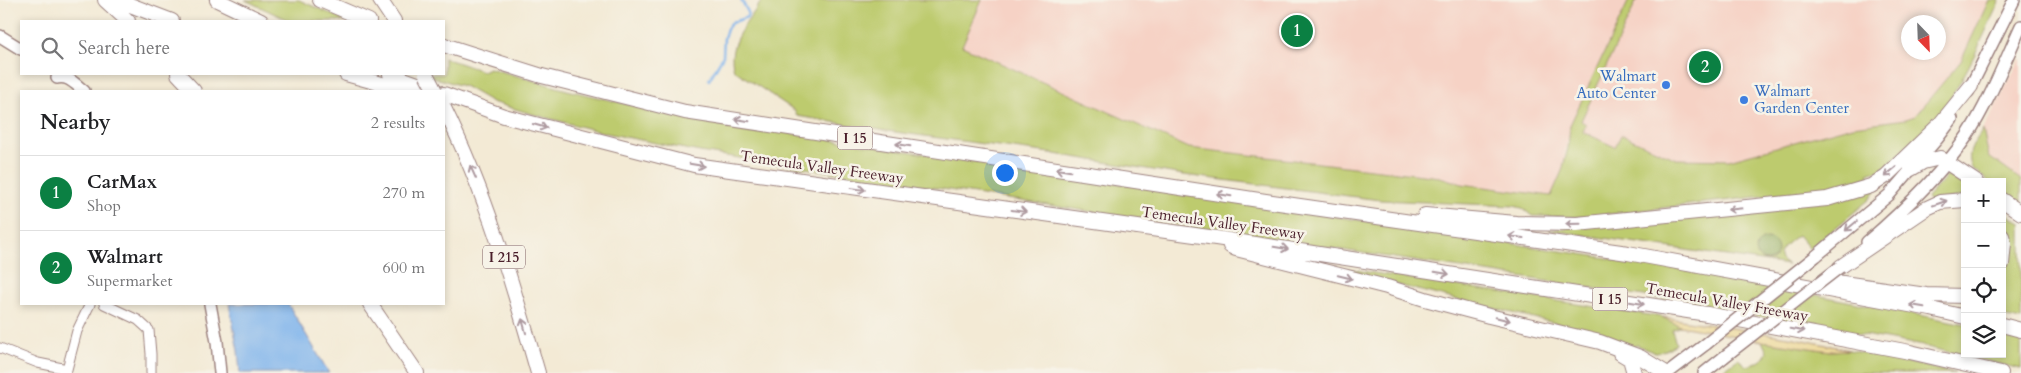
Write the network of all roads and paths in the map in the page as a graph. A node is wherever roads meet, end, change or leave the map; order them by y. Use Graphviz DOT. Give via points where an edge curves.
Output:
graph roads {
  1 [pos="105,0"];
  2 [pos="117,0"];
  3 [pos="217,0"];
  4 [pos="320,0"];
  5 [pos="380,0"];
  6 [pos="2014,0"];
  7 [pos="127,20"];
  8 [pos="169,20"];
  9 [pos="258,20"];
  10 [pos="367,20"];
  11 [pos="393,20"];
  12 [pos="2021,26"];
  13 [pos="0,36"];
  14 [pos="445,45"];
  15 [pos="20,48"];
  16 [pos="74,75"];
  17 [pos="179,75"];
  18 [pos="350,75"];
  19 [pos="393,75"];
  20 [pos="427,75"];
  21 [pos="53,76"];
  22 [pos="1971,86"];
  23 [pos="72,90"];
  24 [pos="83,90"];
  25 [pos="93,90"];
  26 [pos="193,90"];
  27 [pos="403,90"];
  28 [pos="433,90"];
  29 [pos="435,90"];
  30 [pos="445,94"];
  31 [pos="445,101"];
  32 [pos="445,110"];
  33 [pos="504,116"];
  34 [pos="1947,162"];
  35 [pos="1911,169"];
  36 [pos="1970,178"];
  37 [pos="1961,200"];
  38 [pos="1272,202"];
  39 [pos="2006,203"];
  40 [pos="2021,213"];
  41 [pos="1216,238"];
  42 [pos="1628,253"];
  43 [pos="1840,267"];
  44 [pos="1961,296"];
  45 [pos="90,305"];
  46 [pos="106,305"];
  47 [pos="210,305"];
  48 [pos="371,305"];
  49 [pos="1961,316"];
  50 [pos="2006,327"];
  51 [pos="2021,330"];
  52 [pos="1600,342"];
  53 [pos="0,348"];
  54 [pos="66,371"];
  55 [pos="151,373"];
  56 [pos="220,373"];
  57 [pos="417,373"];
  58 [pos="538,373"];
  59 [pos="1634,373"];
  60 [pos="1667,373"];
  61 [pos="1704,373"];
  62 [pos="2001,373"];
  1 -- 7 [label="highway"];
  2 -- 8 [label="highway"];
  3 -- 9 [label="highway"];
  4 -- 10 [label="highway"];
  5 -- 11 [label="highway"];
  6 -- 22 [label="main road"];
  12 -- 34 [label="main road" via="1981,113"];
  13 -- 15 [label="main road"];
  38 -- 14 [label="highway, Temecula Valley Freeway / I 15, one-way" via="685,112 542,76"];
  16 -- 25 [label="main road"];
  17 -- 26 [label="highway"];
  18 -- 27 [label="highway"];
  19 -- 28 [label="highway"];
  20 -- 29 [label="highway, bridge"];
  21 -- 23 [label="main road"];
  21 -- 24 [label="main road" via="64,77"];
  22 -- 35 [label="main road" via="1959,109"];
  22 -- 38 [label="highway, one-way" via="1940,124 1886,176 1871,186 1827,200 1577,224 1516,223"];
  30 -- 33 [label="highway, Temecula Valley Freeway / I 15"];
  31 -- 33 [label="highway"];
  58 -- 32 [label="highway, I 215, one-way" via="492,222"];
  33 -- 41 [label="highway, Temecula Valley Freeway / I 15, one-way" via="694,165"];
  34 -- 35 [label="highway" via="1932,158"];
  34 -- 36 [label="highway"];
  34 -- 43 [label="main road" via="1902,212"];
  35 -- 60 [label="main road, one-way, bridge" via="1888,195 1816,256"];
  43 -- 37 [label="highway, one-way" via="1927,208 1940,202"];
  42 -- 38 [label="highway, Temecula Valley Freeway / I 15, one-way"];
  39 -- 40 [label="highway"];
  41 -- 52 [label="highway, one-way" via="1236,249"];
  41 -- 62 [label="highway, Temecula Valley Freeway / I 15, one-way" via="1707,314 1901,350"];
  42 -- 44 [label="highway" via="1926,295"];
  49 -- 42 [label="highway, Temecula Valley Freeway / I 15, one-way"];
  43 -- 61 [label="main road, bridge"];
  45 -- 54 [label="street" via="77,331"];
  46 -- 55 [label="street" via="138,320 149,330"];
  47 -- 56 [label="main road"];
  48 -- 57 [label="highway"];
  50 -- 51 [label="highway"];
  52 -- 59 [label="highway" via="1630,359"];
  52 -- 60 [label="highway" via="1640,357"];
  53 -- 54 [label="street"];
}
